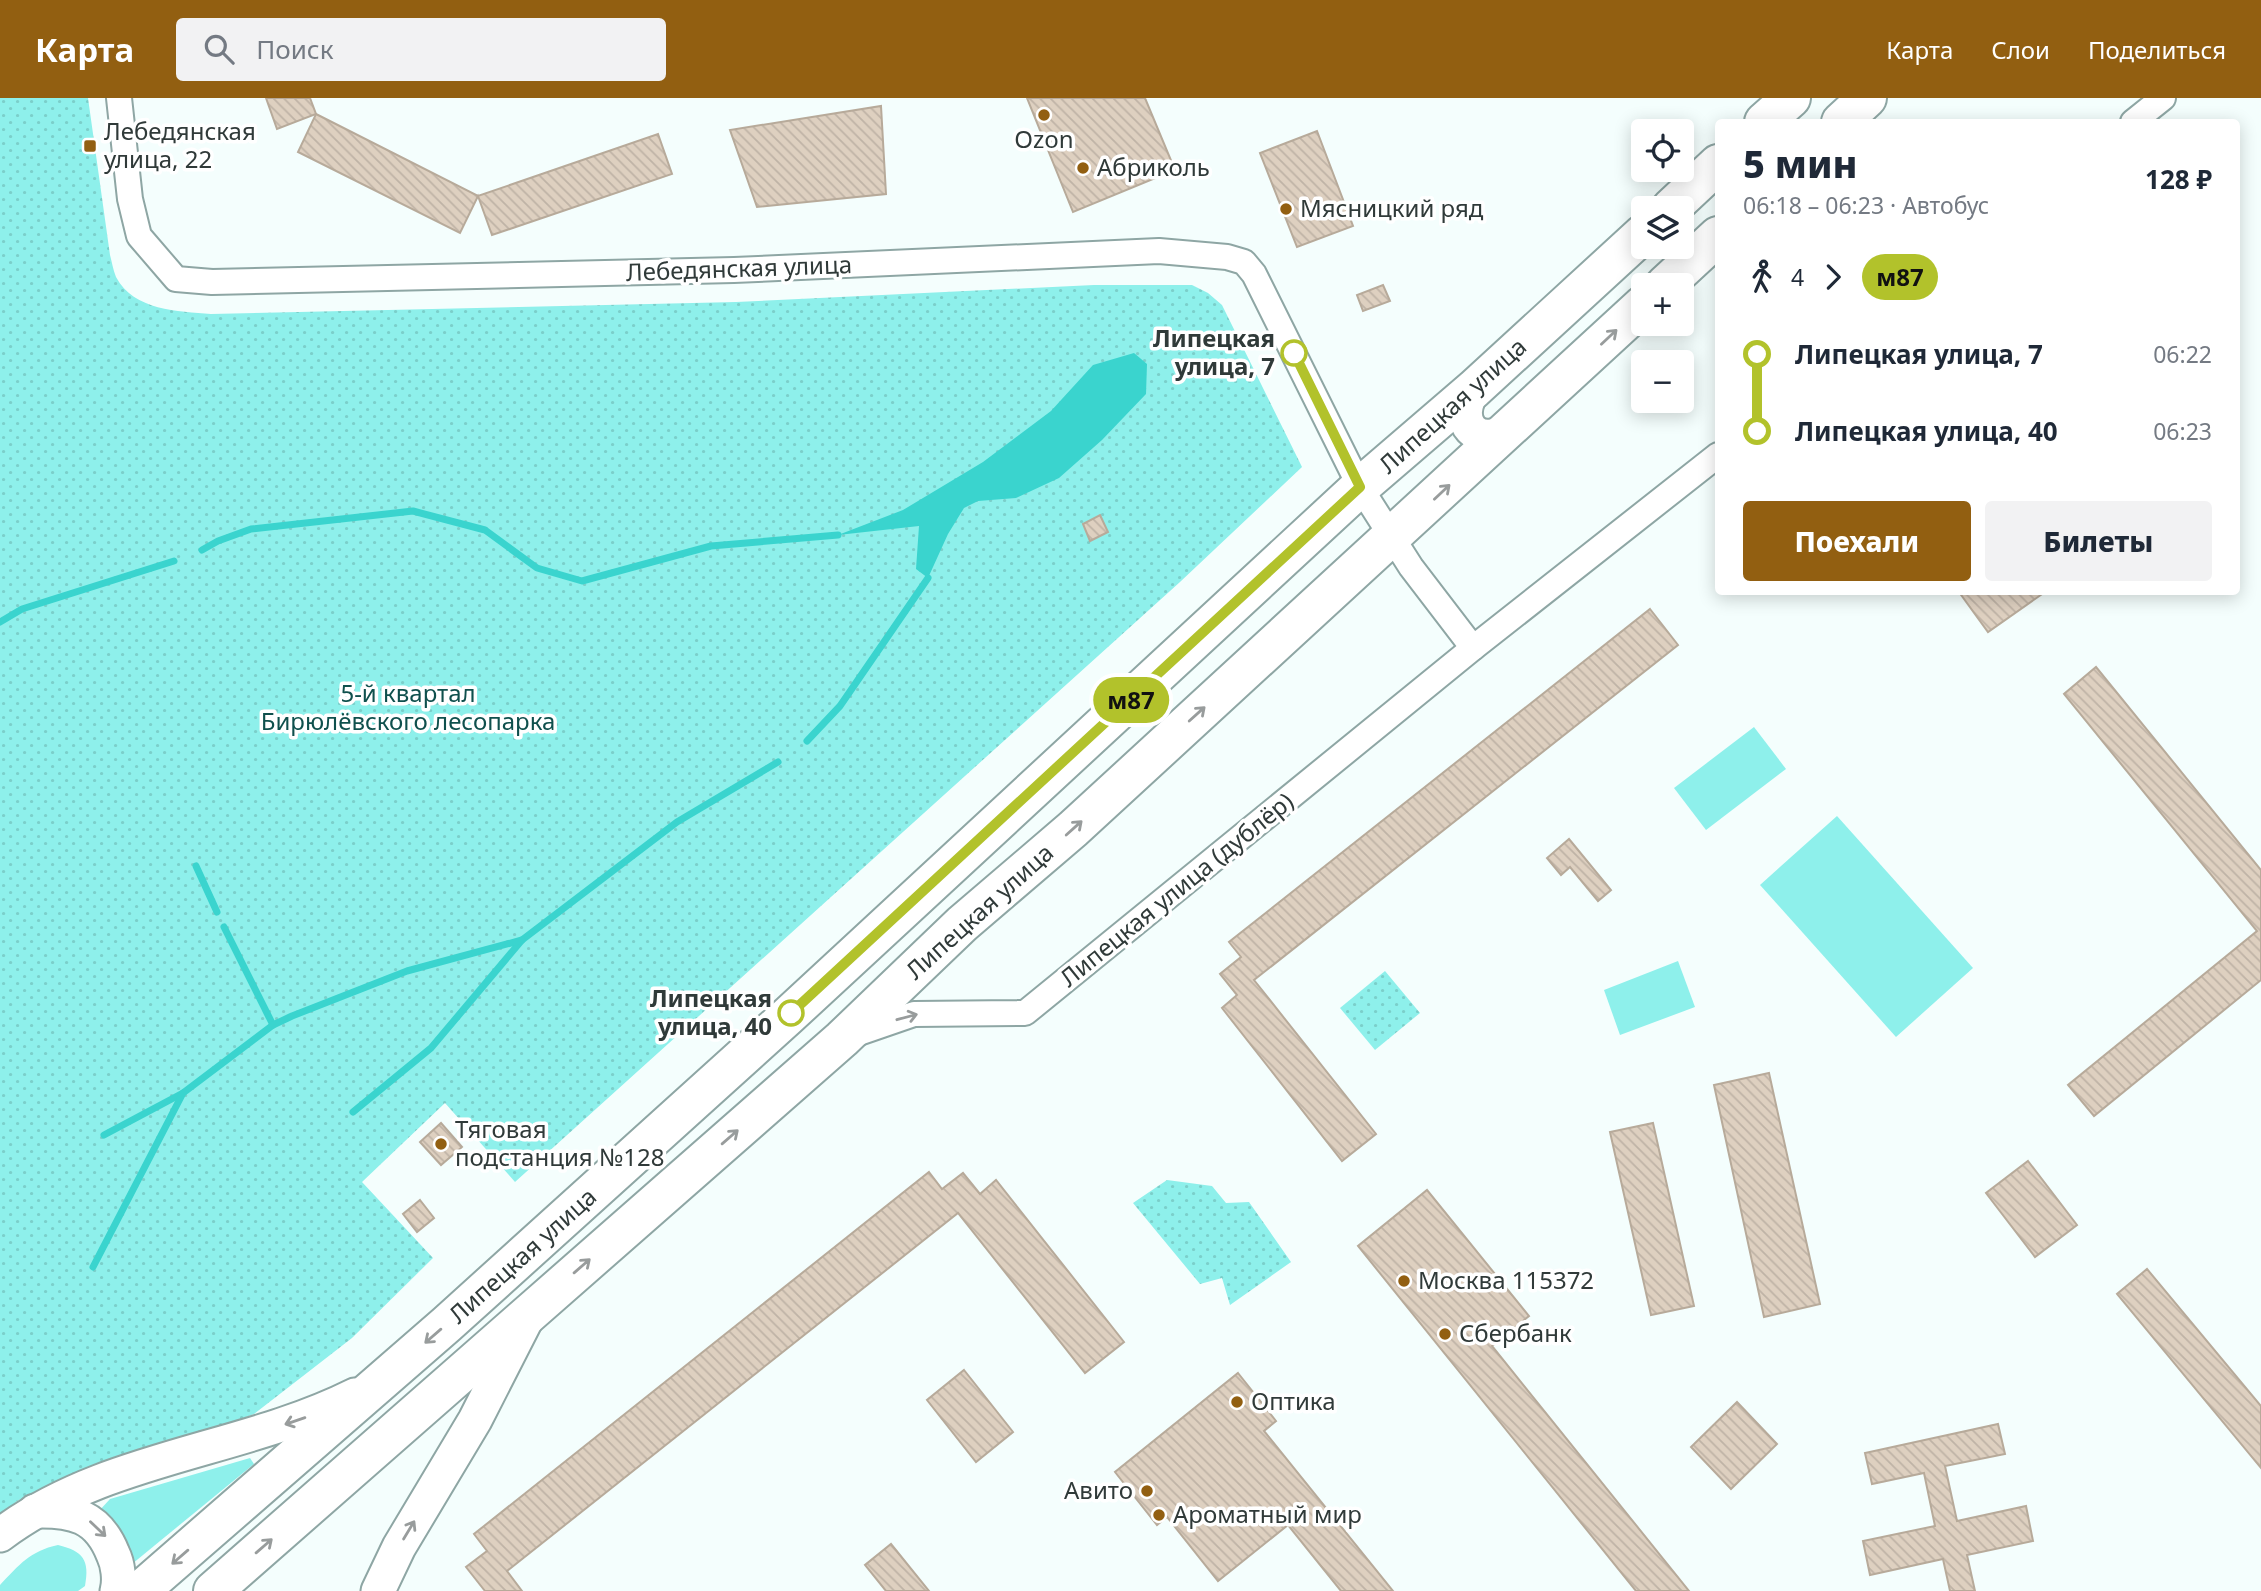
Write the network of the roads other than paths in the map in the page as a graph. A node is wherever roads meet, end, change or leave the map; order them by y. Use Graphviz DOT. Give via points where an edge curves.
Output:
graph roads {
  1 [pos="119,98"];
  2 [pos="1791,98"];
  3 [pos="1867,98"];
  4 [pos="2163,98"];
  5 [pos="1767,119"];
  6 [pos="1844,119"];
  7 [pos="2137,119"];
  8 [pos="1715,167"];
  9 [pos="1684,196"];
  10 [pos="1715,239"];
  11 [pos="1631,244"];
  12 [pos="1678,273"];
  13 [pos="1631,316"];
  14 [pos="1474,389"];
  15 [pos="1509,429"];
  16 [pos="1715,457"];
  17 [pos="1360,487"];
  18 [pos="1391,537"];
  19 [pos="1473,648"];
  20 [pos="842,1039"];
  21 [pos="531,1311"];
  22 [pos="379,1383"];
  23 [pos="35,1511"];
  24 [pos="0,1535"];
  25 [pos="117,1591"];
  26 [pos="140,1591"];
  27 [pos="213,1591"];
  28 [pos="378,1591"];
  1 -- 17 [label="street, Лебедянская улица" via="130,199 139,236 176,279 212,282 734,270 1159,251 1244,262 1274,311"];
  2 -- 5 [label="main road"];
  3 -- 6 [label="main road"];
  4 -- 7 [label="street"];
  8 -- 9 [label="main road"];
  10 -- 12 [label="main road"];
  11 -- 14 [label="main road, Липецкая улица"];
  15 -- 13 [label="main road, Липецкая улица, one-way"];
  14 -- 15 [label="street" via="1465,401 1469,426 1492,436"];
  14 -- 17 [label="main road, Липецкая улица"];
  18 -- 15 [label="main road, Липецкая улица, one-way"];
  16 -- 19 [label="street, Липецкая улица (дублёр)"];
  17 -- 18 [label="street"];
  17 -- 22 [label="main road, Липецкая улица, one-way" via="788,1016"];
  18 -- 19 [label="street"];
  20 -- 18 [label="main road, Липецкая улица, one-way"];
  20 -- 19 [label="street, Липецкая улица (дублёр), one-way" via="914,1014 1025,1013"];
  21 -- 20 [label="main road, Липецкая улица, one-way"];
  27 -- 21 [label="main road, Липецкая улица, one-way"];
  28 -- 21 [label="street, one-way"];
  22 -- 23 [label="street, one-way" via="309,1416 103,1479"];
  22 -- 26 [label="main road, Липецкая улица, one-way"];
  23 -- 24 [label="street"];
  23 -- 25 [label="street, one-way" via="62,1510 87,1518 107,1538 116,1560"];
}
